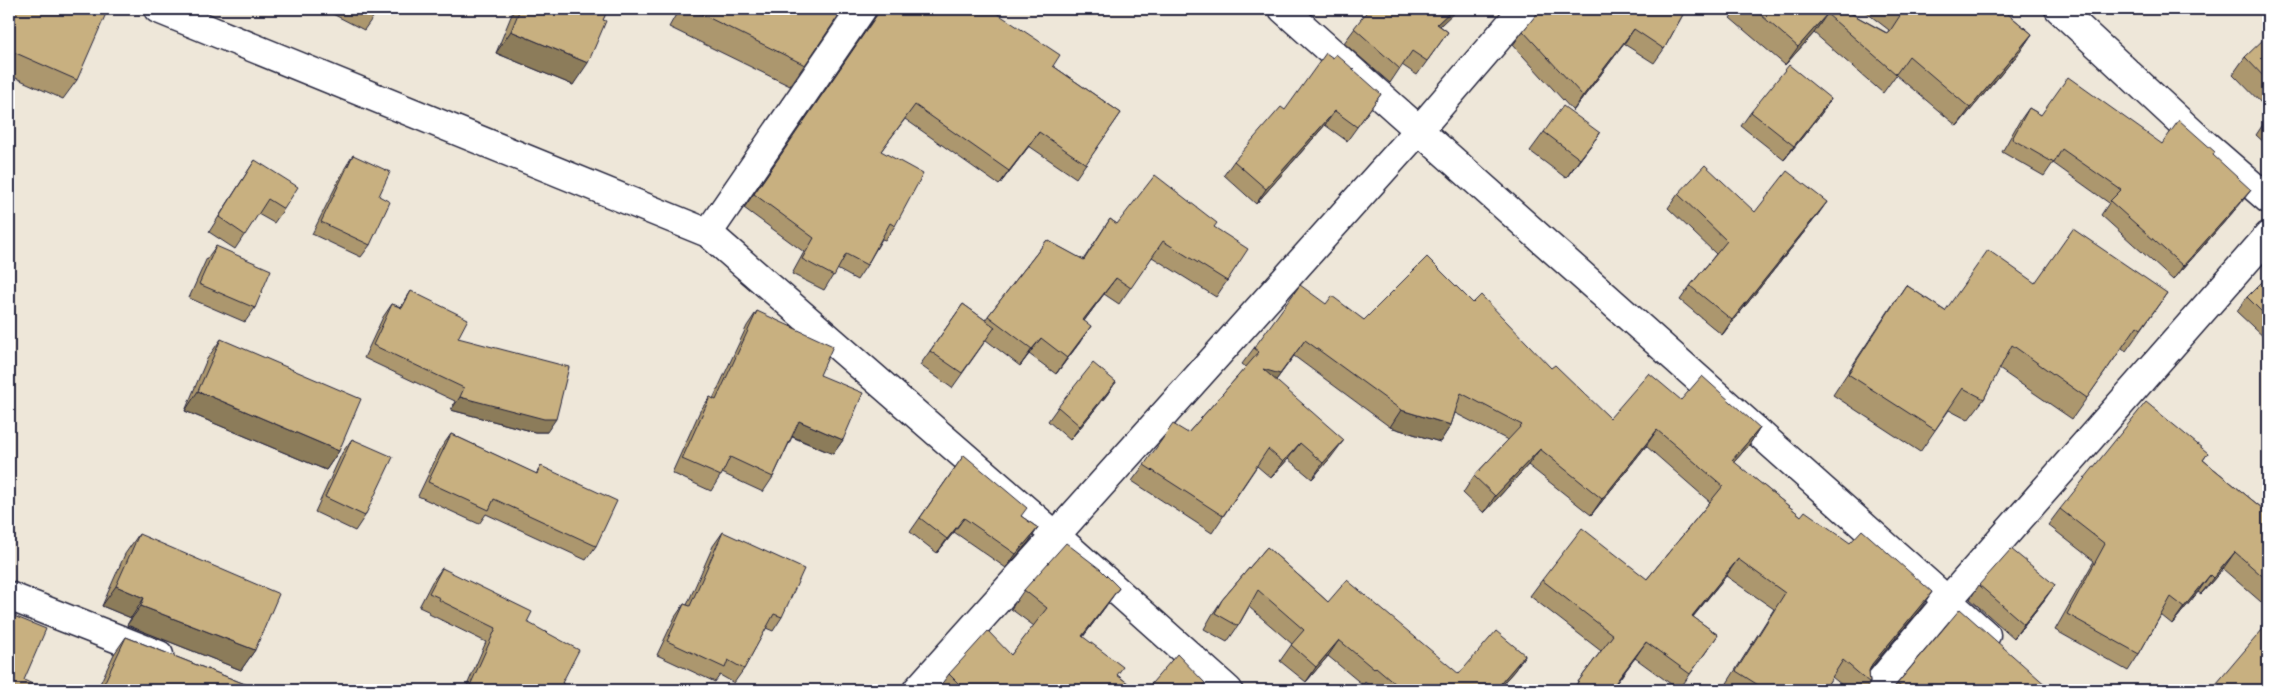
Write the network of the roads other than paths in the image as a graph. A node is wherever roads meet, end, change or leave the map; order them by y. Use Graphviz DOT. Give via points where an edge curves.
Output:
graph roads {
  1 [pos="158,9"];
  2 [pos="862,9"];
  3 [pos="1283,9"];
  4 [pos="1524,9"];
  5 [pos="2059,9"];
  6 [pos="1419,130"];
  7 [pos="2268,199"];
  8 [pos="708,233"];
  9 [pos="2268,236"];
  10 [pos="1056,536"];
  11 [pos="9,596"];
  12 [pos="1948,600"];
  13 [pos="2005,652"];
  14 [pos="185,665"];
  15 [pos="917,690"];
  16 [pos="1228,690"];
  17 [pos="1873,690"];
  1 -- 8 [label="street"];
  2 -- 8 [label="street"];
  3 -- 6 [label="street"];
  4 -- 6 [label="street"];
  5 -- 7 [label="street"];
  6 -- 10 [label="street"];
  6 -- 12 [label="street"];
  8 -- 10 [label="street"];
  9 -- 12 [label="street"];
  10 -- 15 [label="street"];
  10 -- 16 [label="street"];
  11 -- 14 [label="street"];
  12 -- 13 [label="street"];
  12 -- 17 [label="street"];
}
